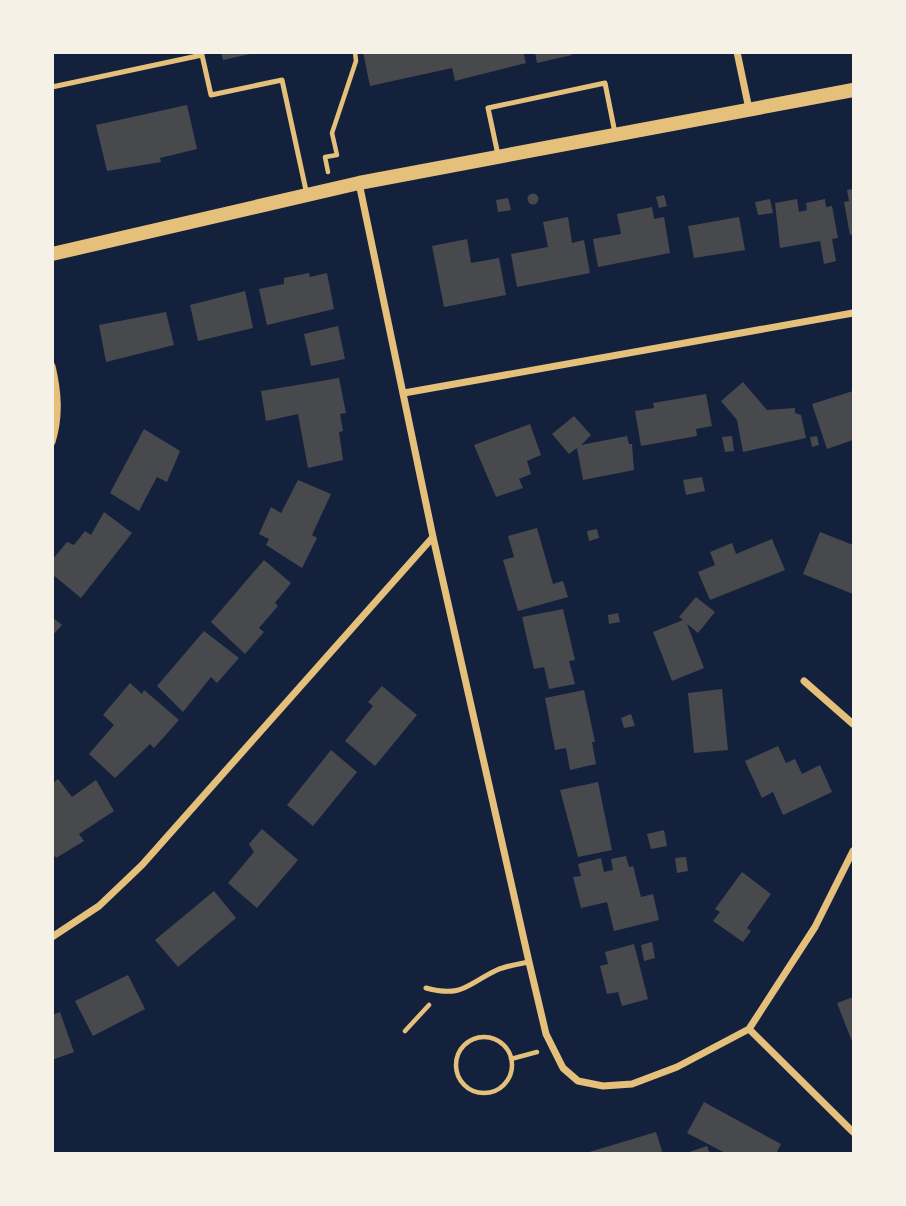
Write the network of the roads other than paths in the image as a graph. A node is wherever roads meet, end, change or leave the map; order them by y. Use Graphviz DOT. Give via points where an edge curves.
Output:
graph roads {
  1 [pos="737,52"];
  2 [pos="52,87"];
  3 [pos="853,90"];
  4 [pos="749,109"];
  5 [pos="615,132"];
  6 [pos="498,156"];
  7 [pos="359,183"];
  8 [pos="307,195"];
  9 [pos="52,254"];
  10 [pos="853,313"];
  11 [pos="52,366"];
  12 [pos="404,393"];
  13 [pos="52,442"];
  14 [pos="433,537"];
  15 [pos="804,681"];
  16 [pos="853,724"];
  17 [pos="853,851"];
  18 [pos="52,937"];
  19 [pos="529,962"];
  20 [pos="426,988"];
  21 [pos="749,1029"];
  22 [pos="853,1132"];
  1 -- 4 [label="street"];
  2 -- 8 [label="lane" via="202,55 211,95 282,80"];
  3 -- 4 [label="main road"];
  4 -- 5 [label="main road"];
  5 -- 6 [label="main road"];
  5 -- 6 [label="lane" via="605,83 488,108"];
  6 -- 7 [label="main road"];
  7 -- 8 [label="main road"];
  7 -- 12 [label="street"];
  8 -- 9 [label="main road"];
  10 -- 12 [label="street"];
  11 -- 13 [label="street" via="58,424"];
  12 -- 14 [label="street"];
  14 -- 18 [label="street" via="142,865 99,906"];
  14 -- 19 [label="street"];
  15 -- 16 [label="street"];
  17 -- 21 [label="street" via="814,928"];
  19 -- 20 [label="lane" via="497,970 460,991"];
  19 -- 21 [label="street" via="551,1048 578,1081 603,1086 632,1084 696,1058"];
  21 -- 22 [label="street"];
}
